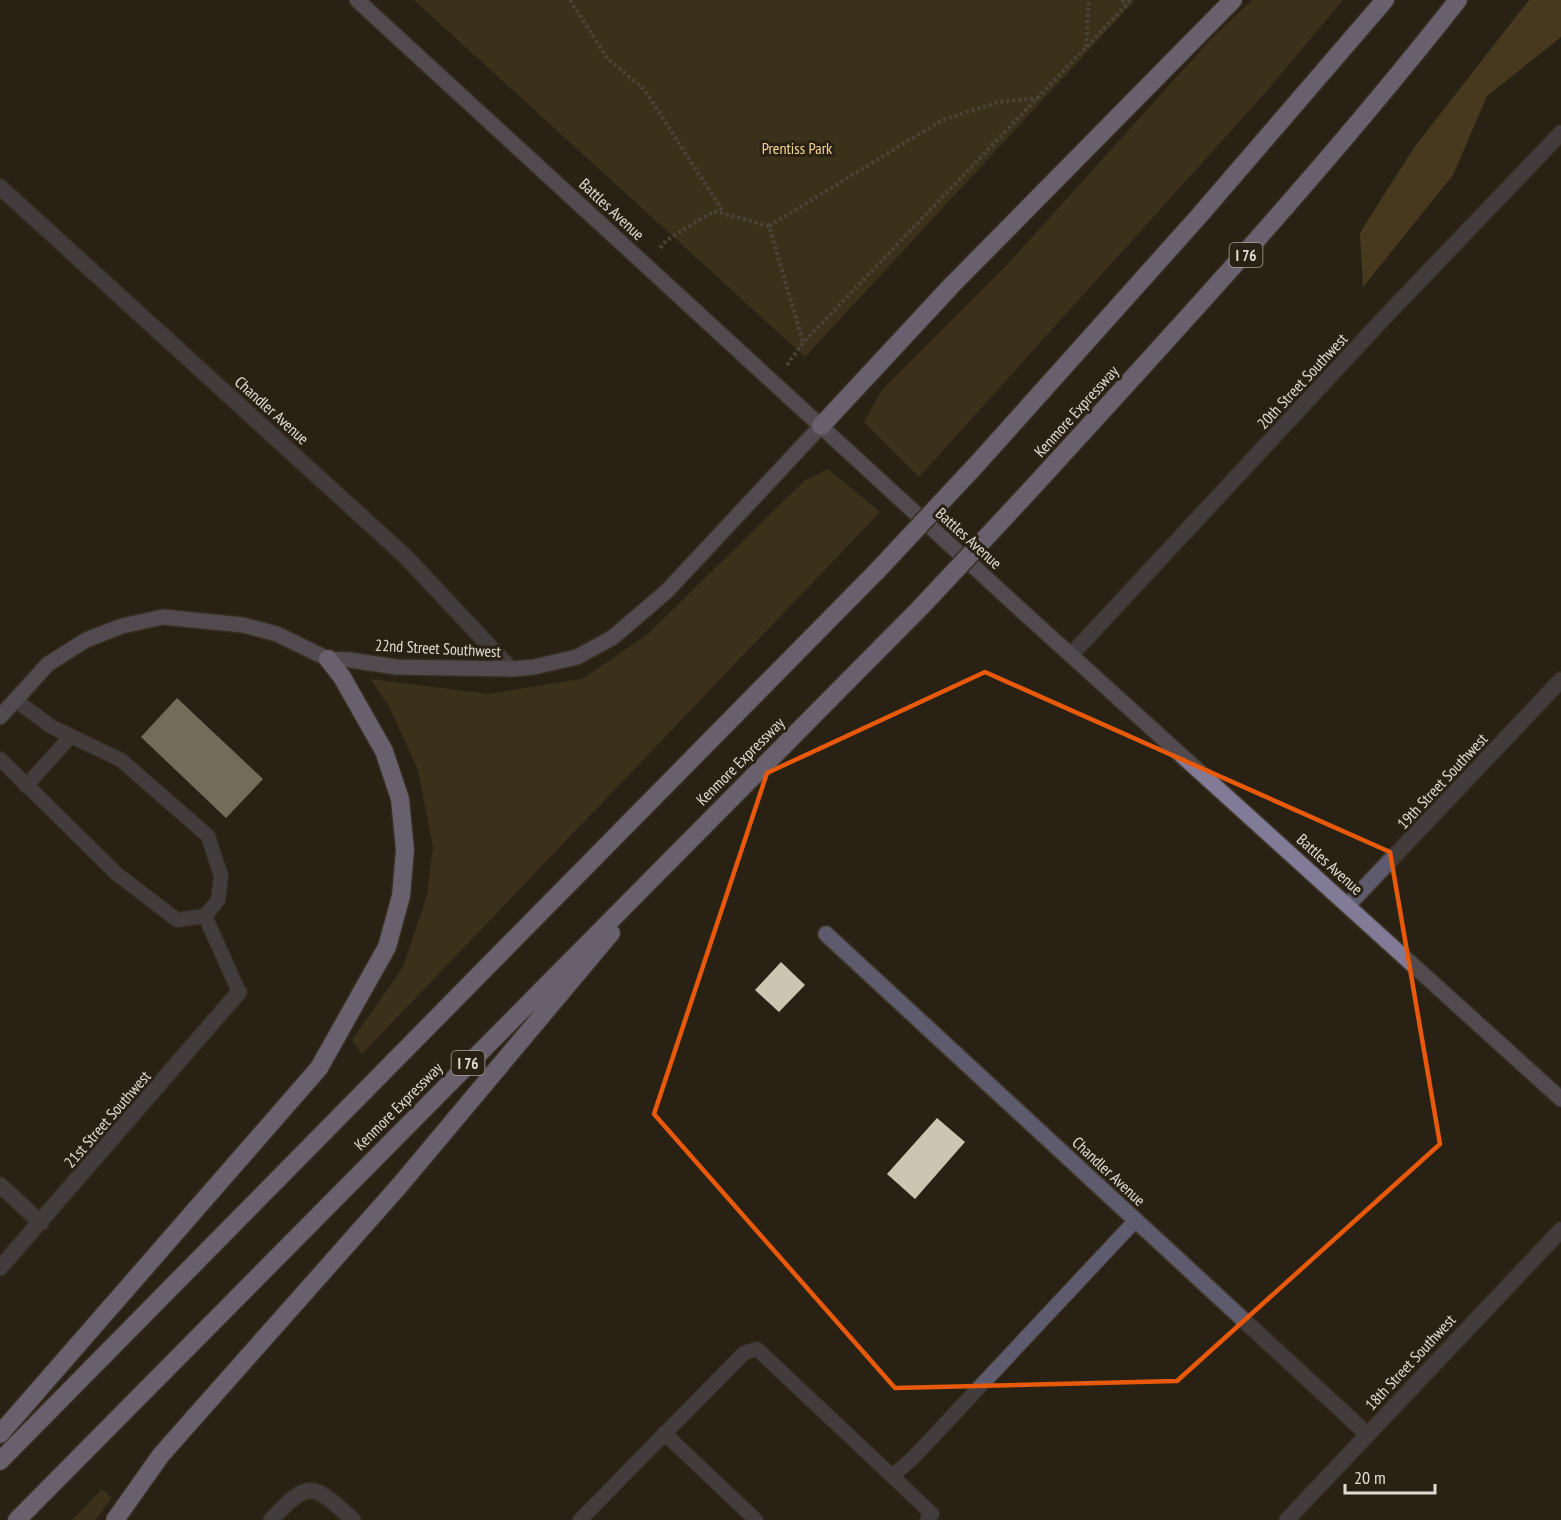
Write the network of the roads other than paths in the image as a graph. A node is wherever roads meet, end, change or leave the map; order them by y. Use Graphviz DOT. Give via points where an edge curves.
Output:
graph roads {
  1 [pos="357,0"];
  2 [pos="1233,0"];
  3 [pos="1384,0"];
  4 [pos="1458,0"];
  5 [pos="1561,133"];
  6 [pos="0,187"];
  7 [pos="821,426"];
  8 [pos="1071,655"];
  9 [pos="328,659"];
  10 [pos="511,669"];
  11 [pos="1561,680"];
  12 [pos="15,700"];
  13 [pos="0,717"];
  14 [pos="71,736"];
  15 [pos="0,759"];
  16 [pos="26,786"];
  17 [pos="694,833"];
  18 [pos="1348,905"];
  19 [pos="205,916"];
  20 [pos="826,934"];
  21 [pos="239,992"];
  22 [pos="1561,1099"];
  23 [pos="0,1185"];
  24 [pos="1136,1220"];
  25 [pos="41,1223"];
  26 [pos="1561,1230"];
  27 [pos="0,1268"];
  28 [pos="664,1433"];
  29 [pos="0,1434"];
  30 [pos="1367,1434"];
  31 [pos="0,1461"];
  32 [pos="892,1476"];
  33 [pos="17,1520"];
  34 [pos="115,1520"];
  35 [pos="271,1520"];
  36 [pos="353,1520"];
  37 [pos="580,1520"];
  38 [pos="756,1520"];
  39 [pos="927,1520"];
  40 [pos="1287,1520"];
  1 -- 7 [label="street, Battles Avenue"];
  2 -- 7 [label="highway" via="952,285"];
  3 -- 31 [label="highway, Kenmore Expressway, bridge" via="1200,216 878,571"];
  4 -- 17 [label="highway, Kenmore Expressway / I 76, bridge" via="1246,254 1022,499 921,607"];
  5 -- 8 [label="street, 20th Street Southwest"];
  6 -- 10 [label="street, Chandler Avenue" via="406,557"];
  7 -- 8 [label="street, Battles Avenue"];
  7 -- 10 [label="street, 22nd Street Southwest" via="667,591 612,638 577,657"];
  8 -- 18 [label="street, Battles Avenue"];
  9 -- 10 [label="street, 22nd Street Southwest" via="396,667"];
  9 -- 12 [label="street, 22nd Street Southwest" via="276,634 243,625 162,617 86,640 48,664"];
  9 -- 29 [label="highway" via="384,751 400,799 405,850 401,896 387,947 319,1068"];
  11 -- 18 [label="street, 19th Street Southwest"];
  12 -- 13 [label="street, 22nd Street Southwest"];
  12 -- 14 [label="lane"];
  14 -- 16 [label="lane"];
  14 -- 19 [label="lane" via="121,760 208,836 221,876 218,900"];
  15 -- 16 [label="lane"];
  16 -- 19 [label="lane" via="117,874 177,920"];
  17 -- 33 [label="highway, Kenmore Expressway / I 76"];
  17 -- 34 [label="highway" via="400,1185 161,1455"];
  18 -- 22 [label="street, Battles Avenue"];
  19 -- 21 [label="lane"];
  20 -- 24 [label="street, Chandler Avenue"];
  21 -- 25 [label="street, 21st Street Southwest"];
  23 -- 25 [label="street"];
  24 -- 30 [label="street, Chandler Avenue"];
  24 -- 32 [label="lane"];
  25 -- 27 [label="street, 21st Street Southwest"];
  26 -- 30 [label="street, 18th Street Southwest"];
  28 -- 32 [label="lane" via="744,1353 757,1349"];
  28 -- 37 [label="lane"];
  28 -- 38 [label="lane"];
  30 -- 40 [label="street, 18th Street Southwest"];
  32 -- 39 [label="lane" via="932,1514"];
  35 -- 36 [label="street" via="296,1494 309,1489 321,1493"];
}
